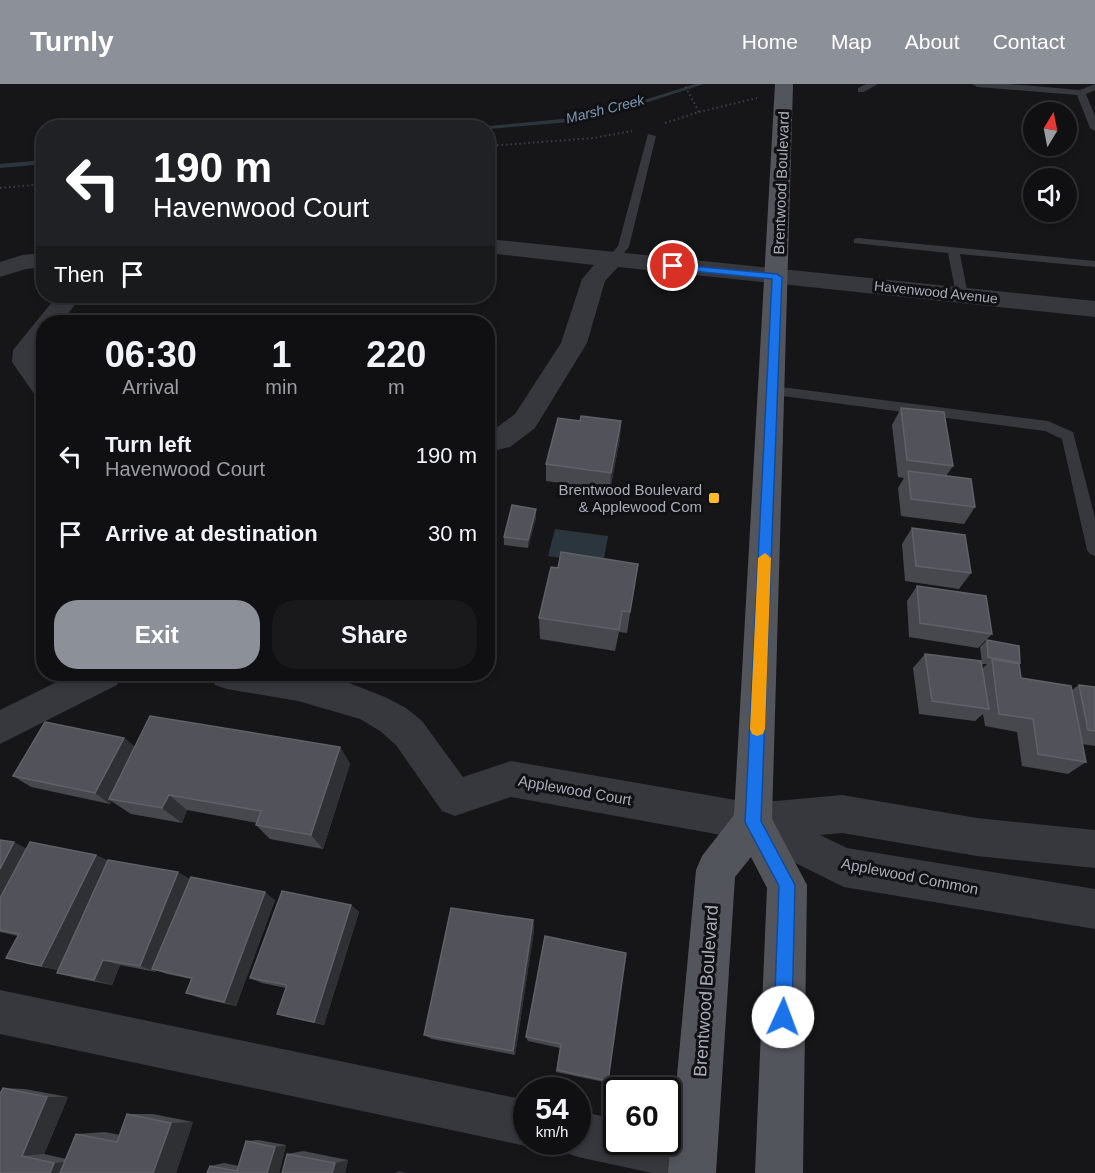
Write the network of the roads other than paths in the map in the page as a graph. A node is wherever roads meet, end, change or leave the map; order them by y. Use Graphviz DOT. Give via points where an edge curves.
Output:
graph roads {
  1 [pos="784,84"];
  2 [pos="873,84"];
  3 [pos="977,84"];
  4 [pos="1095,86"];
  5 [pos="861,90"];
  6 [pos="1081,93"];
  7 [pos="1095,128"];
  8 [pos="654,130"];
  9 [pos="858,241"];
  10 [pos="495,247"];
  11 [pos="953,250"];
  12 [pos="612,260"];
  13 [pos="36,261"];
  14 [pos="1095,264"];
  15 [pos="0,270"];
  16 [pos="777,277"];
  17 [pos="962,295"];
  18 [pos="64,303"];
  19 [pos="1095,309"];
  20 [pos="54,315"];
  21 [pos="36,338"];
  22 [pos="36,378"];
  23 [pos="773,391"];
  24 [pos="495,441"];
  25 [pos="1095,550"];
  26 [pos="91,681"];
  27 [pos="278,681"];
  28 [pos="0,728"];
  29 [pos="753,822"];
  30 [pos="1095,849"];
  31 [pos="1095,909"];
  32 [pos="0,1012"];
  33 [pos="513,1120"];
  34 [pos="591,1138"];
  35 [pos="693,1166"];
  36 [pos="779,1173"];
  1 -- 16 [label="main road, Brentwood Boulevard"];
  2 -- 5 [label="lane"];
  3 -- 6 [label="lane"];
  4 -- 6 [label="lane"];
  6 -- 7 [label="lane"];
  8 -- 12 [label="lane" via="624,247"];
  9 -- 11 [label="lane"];
  10 -- 12 [label="street, Havenwood Avenue"];
  11 -- 14 [label="lane"];
  11 -- 17 [label="lane"];
  12 -- 16 [label="street, Havenwood Avenue"];
  12 -- 24 [label="street" via="594,279 574,343 525,421"];
  13 -- 15 [label="street"];
  16 -- 17 [label="street, Havenwood Avenue"];
  16 -- 23 [label="main road, Brentwood Boulevard"];
  17 -- 19 [label="street, Havenwood Avenue"];
  18 -- 20 [label="street"];
  21 -- 22 [label="street" via="27,350 25,362"];
  23 -- 25 [label="lane" via="1048,426 1068,436"];
  23 -- 29 [label="main road, Brentwood Boulevard"];
  26 -- 28 [label="street"];
  27 -- 29 [label="street, Applewood Court" via="337,695 381,711 409,732 455,798 511,779"];
  29 -- 30 [label="street" via="842,814 977,837"];
  29 -- 31 [label="street, Applewood Common" via="844,867"];
  29 -- 35 [label="main road, Brentwood Boulevard" via="716,870"];
  29 -- 36 [label="main road" via="787,885"];
  32 -- 33 [label="street"];
  34 -- 35 [label="street"];
}
